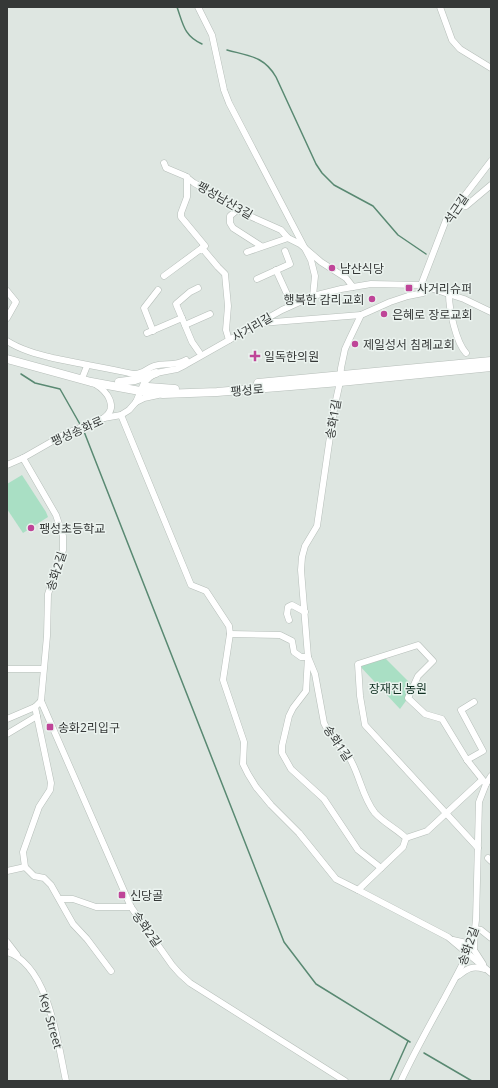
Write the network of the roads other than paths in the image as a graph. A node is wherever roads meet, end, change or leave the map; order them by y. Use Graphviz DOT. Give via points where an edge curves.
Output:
graph roads {
  1 [pos="198,7"];
  2 [pos="440,7"];
  3 [pos="491,68"];
  4 [pos="491,161"];
  5 [pos="164,163"];
  6 [pos="187,177"];
  7 [pos="491,185"];
  8 [pos="455,208"];
  9 [pos="237,210"];
  10 [pos="288,238"];
  11 [pos="261,246"];
  12 [pos="202,248"];
  13 [pos="307,250"];
  14 [pos="285,251"];
  15 [pos="248,252"];
  16 [pos="276,270"];
  17 [pos="164,276"];
  18 [pos="257,279"];
  19 [pos="421,285"];
  20 [pos="353,287"];
  21 [pos="198,288"];
  22 [pos="158,290"];
  23 [pos="7,291"];
  24 [pos="449,294"];
  25 [pos="313,296"];
  26 [pos="292,306"];
  27 [pos="491,312"];
  28 [pos="210,314"];
  29 [pos="361,316"];
  30 [pos="7,318"];
  31 [pos="182,318"];
  32 [pos="260,323"];
  33 [pos="185,325"];
  34 [pos="228,338"];
  35 [pos="7,341"];
  36 [pos="199,352"];
  37 [pos="466,353"];
  38 [pos="7,356"];
  39 [pos="7,359"];
  40 [pos="491,361"];
  41 [pos="86,366"];
  42 [pos="491,367"];
  43 [pos="156,373"];
  44 [pos="83,376"];
  45 [pos="340,379"];
  46 [pos="91,382"];
  47 [pos="119,382"];
  48 [pos="141,389"];
  49 [pos="163,394"];
  50 [pos="136,402"];
  51 [pos="121,414"];
  52 [pos="104,418"];
  53 [pos="23,458"];
  54 [pos="7,465"];
  55 [pos="305,612"];
  56 [pos="289,620"];
  57 [pos="230,634"];
  58 [pos="308,657"];
  59 [pos="44,669"];
  60 [pos="7,670"];
  61 [pos="41,701"];
  62 [pos="474,702"];
  63 [pos="35,707"];
  64 [pos="37,716"];
  65 [pos="7,718"];
  66 [pos="7,734"];
  67 [pos="467,760"];
  68 [pos="491,776"];
  69 [pos="484,782"];
  70 [pos="447,814"];
  71 [pos="406,838"];
  72 [pos="478,848"];
  73 [pos="25,868"];
  74 [pos="381,868"];
  75 [pos="7,871"];
  76 [pos="358,890"];
  77 [pos="60,900"];
  78 [pos="131,907"];
  79 [pos="475,928"];
  80 [pos="491,938"];
  81 [pos="452,940"];
  82 [pos="7,942"];
  83 [pos="471,944"];
  84 [pos="7,952"];
  85 [pos="467,954"];
  86 [pos="20,959"];
  87 [pos="111,971"];
  88 [pos="489,972"];
  89 [pos="455,978"];
  90 [pos="66,1081"];
  91 [pos="345,1081"];
  92 [pos="401,1081"];
  1 -- 13 [label="street" via="212,35 229,103"];
  2 -- 3 [label="street" via="452,40 460,49"];
  4 -- 8 [label="street, 석근길"];
  5 -- 6 [label="street, 팽성남산3길" via="166,168"];
  6 -- 9 [label="street, 팽성남산3길" via="227,201"];
  6 -- 12 [label="street" via="187,197 181,217 205,246"];
  7 -- 8 [label="street" via="466,206"];
  8 -- 19 [label="street, 석근길" via="446,220"];
  9 -- 10 [label="street, 팽성남산3길" via="281,230"];
  9 -- 11 [label="street" via="230,216 231,226"];
  10 -- 11 [label="street"];
  10 -- 13 [label="street, 팽성남산3길"];
  11 -- 15 [label="street"];
  12 -- 17 [label="street"];
  12 -- 34 [label="street" via="225,274"];
  13 -- 20 [label="street, 팽성남산3길" via="346,278"];
  13 -- 25 [label="street" via="315,276"];
  14 -- 16 [label="street" via="290,264"];
  16 -- 18 [label="street"];
  16 -- 26 [label="street"];
  19 -- 20 [label="street, 사거리길" via="370,284"];
  19 -- 24 [label="street, 사거리길"];
  19 -- 29 [label="street" via="423,293 390,302"];
  20 -- 25 [label="street, 사거리길"];
  21 -- 31 [label="street" via="176,304"];
  22 -- 31 [label="street" via="144,308 150,332"];
  23 -- 30 [label="street" via="16,302"];
  24 -- 27 [label="street, 사거리길"];
  24 -- 37 [label="street" via="453,322 461,348"];
  25 -- 26 [label="street, 사거리길"];
  26 -- 32 [label="street, 사거리길"];
  28 -- 33 [label="street"];
  29 -- 32 [label="street"];
  29 -- 45 [label="street, 송화1길" via="345,349"];
  31 -- 33 [label="street"];
  32 -- 34 [label="street, 사거리길"];
  33 -- 36 [label="street"];
  34 -- 36 [label="street"];
  34 -- 43 [label="street, 사거리길" via="177,369"];
  35 -- 41 [label="street" via="16,347"];
  36 -- 41 [label="street" via="177,364 154,366 138,374"];
  38 -- 44 [label="main road, 팽성로"];
  39 -- 46 [label="main road, 팽성로"];
  40 -- 45 [label="main road, 팽성로"];
  41 -- 44 [label="street"];
  42 -- 45 [label="main road, 팽성로"];
  43 -- 47 [label="main road"];
  43 -- 48 [label="street"];
  44 -- 47 [label="main road, 팽성로"];
  45 -- 48 [label="main road, 팽성로" via="198,389"];
  45 -- 49 [label="main road, 팽성로" via="217,392"];
  45 -- 55 [label="street, 송화1길" via="317,526 305,546 302,558"];
  46 -- 48 [label="main road, 팽성로"];
  46 -- 52 [label="street" via="105,392 111,401 108,415"];
  47 -- 48 [label="main road, 팽성로"];
  48 -- 49 [label="main road, 팽성로"];
  48 -- 50 [label="street"];
  49 -- 50 [label="street"];
  50 -- 51 [label="street, 팽성송화로"];
  51 -- 52 [label="street, 팽성송화로"];
  51 -- 57 [label="street" via="191,585 206,591 229,626"];
  52 -- 53 [label="street, 팽성송화로" via="65,434"];
  53 -- 54 [label="street, 팽성송화로"];
  53 -- 59 [label="street, 송화2길" via="56,515 64,536 64,550 48,594"];
  55 -- 56 [label="street" via="288,606"];
  55 -- 58 [label="street, 송화1길"];
  57 -- 58 [label="street" via="280,636 292,641 294,652 301,658"];
  57 -- 76 [label="street" via="223,680 244,742 243,764 256,787 299,833 336,879"];
  58 -- 71 [label="street, 송화1길" via="315,674 327,730 350,758 376,813"];
  58 -- 74 [label="street" via="306,687 289,716 282,753 291,769 324,799 358,850"];
  59 -- 60 [label="street"];
  59 -- 61 [label="street, 송화2길"];
  61 -- 63 [label="street"];
  61 -- 78 [label="street, 송화2길"];
  62 -- 67 [label="street" via="460,710 483,751"];
  63 -- 64 [label="street"];
  63 -- 65 [label="street"];
  64 -- 66 [label="street"];
  64 -- 73 [label="street" via="51,783 50,790 39,807 23,852"];
  67 -- 69 [label="street"];
  67 -- 70 [label="street" via="442,719 425,714 408,698 418,676 433,660 418,645 358,664 365,725"];
  68 -- 69 [label="street, 송화2길"];
  69 -- 70 [label="street"];
  69 -- 72 [label="street, 송화2길" via="479,802"];
  70 -- 71 [label="street" via="427,831"];
  70 -- 72 [label="street"];
  71 -- 74 [label="street" via="403,847"];
  72 -- 79 [label="street, 송화2길"];
  73 -- 75 [label="street"];
  73 -- 77 [label="street" via="34,876 44,878"];
  74 -- 76 [label="street"];
  76 -- 81 [label="street"];
  77 -- 78 [label="street" via="73,899 96,907"];
  77 -- 87 [label="street" via="73,924"];
  78 -- 91 [label="street, 송화2길" via="172,964 190,983"];
  79 -- 80 [label="street"];
  79 -- 83 [label="street, 송화2길"];
  79 -- 88 [label="street" via="474,950"];
  81 -- 83 [label="street"];
  81 -- 85 [label="street"];
  82 -- 86 [label="street"];
  83 -- 85 [label="street, 송화2길"];
  84 -- 86 [label="street, Key Street"];
  85 -- 88 [label="street"];
  85 -- 89 [label="street, 송화2길"];
  86 -- 90 [label="street, Key Street" via="36,977 51,1012"];
  88 -- 89 [label="street" via="474,967 467,968"];
  89 -- 92 [label="street, 송화2길"];
}
